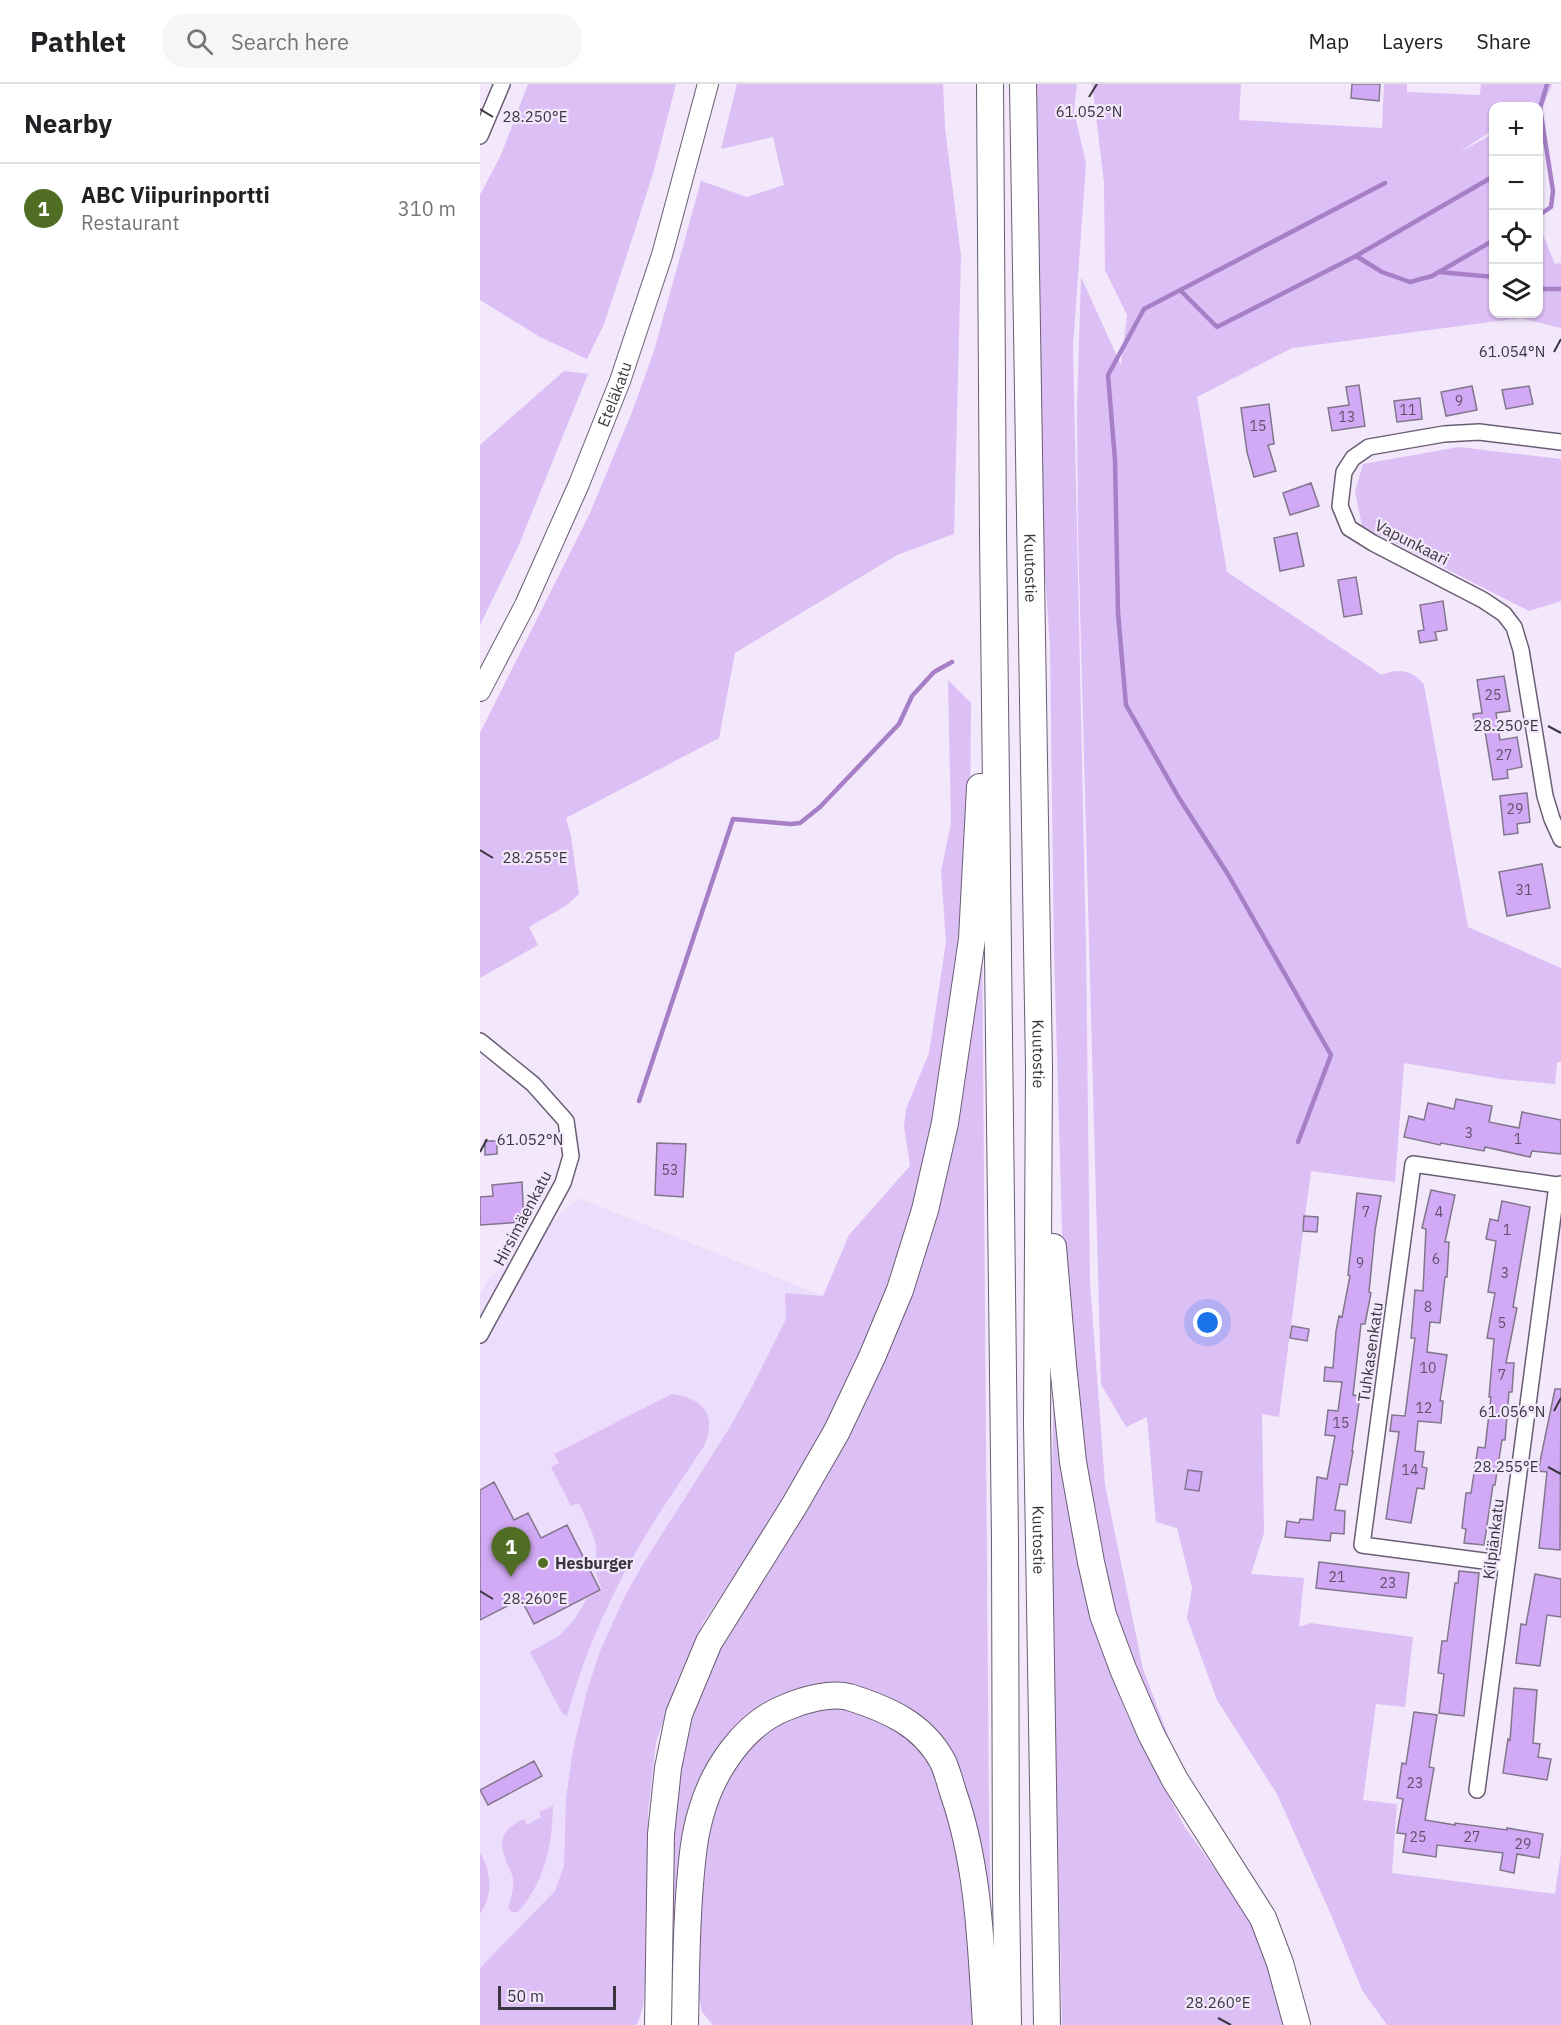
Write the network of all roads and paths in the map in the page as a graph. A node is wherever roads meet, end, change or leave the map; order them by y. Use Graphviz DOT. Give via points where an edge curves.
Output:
graph roads {
  1 [pos="502,84"];
  2 [pos="708,84"];
  3 [pos="990,84"];
  4 [pos="1023,84"];
  5 [pos="480,136"];
  6 [pos="1561,442"];
  7 [pos="993,535"];
  8 [pos="480,691"];
  9 [pos="1561,839"];
  10 [pos="480,1041"];
  11 [pos="1039,1068"];
  12 [pos="1559,1185"];
  13 [pos="480,1335"];
  14 [pos="1508,1564"];
  15 [pos="1477,1790"];
  16 [pos="658,2025"];
  17 [pos="685,2025"];
  18 [pos="986,2025"];
  19 [pos="1008,2025"];
  20 [pos="1047,2025"];
  21 [pos="1297,2025"];
  1 -- 5 [label="street"];
  2 -- 8 [label="main road, Eteläkatu" via="662,255 620,381 525,605"];
  3 -- 7 [label="highway, Kuutostie"];
  4 -- 11 [label="highway, Kuutostie"];
  6 -- 9 [label="street, Vapunkaari" via="1479,432 1369,447 1353,458 1344,472 1340,506 1349,528 1483,600 1504,614 1514,627 1545,796"];
  7 -- 16 [label="highway" via="972,939 945,1123 904,1279 872,1357 837,1431 710,1642 679,1714 661,1834"];
  7 -- 19 [label="highway, Kuutostie"];
  10 -- 13 [label="street, Hirsimäenkatu" via="533,1084 566,1120 571,1156 563,1183"];
  11 -- 20 [label="highway, Kuutostie" via="1037,1424"];
  11 -- 21 [label="highway" via="1073,1462 1104,1615 1150,1734 1263,1918"];
  12 -- 14 [label="street, Kilpiänkatu"];
  12 -- 14 [label="street, Tuhkasenkatu" via="1413,1164 1362,1545"];
  14 -- 15 [label="street, Kilpiänkatu"];
  17 -- 18 [label="highway" via="693,1850 712,1783 732,1750 773,1712 806,1699 844,1696 881,1707 915,1726 943,1762 963,1820 976,1892"];
}
